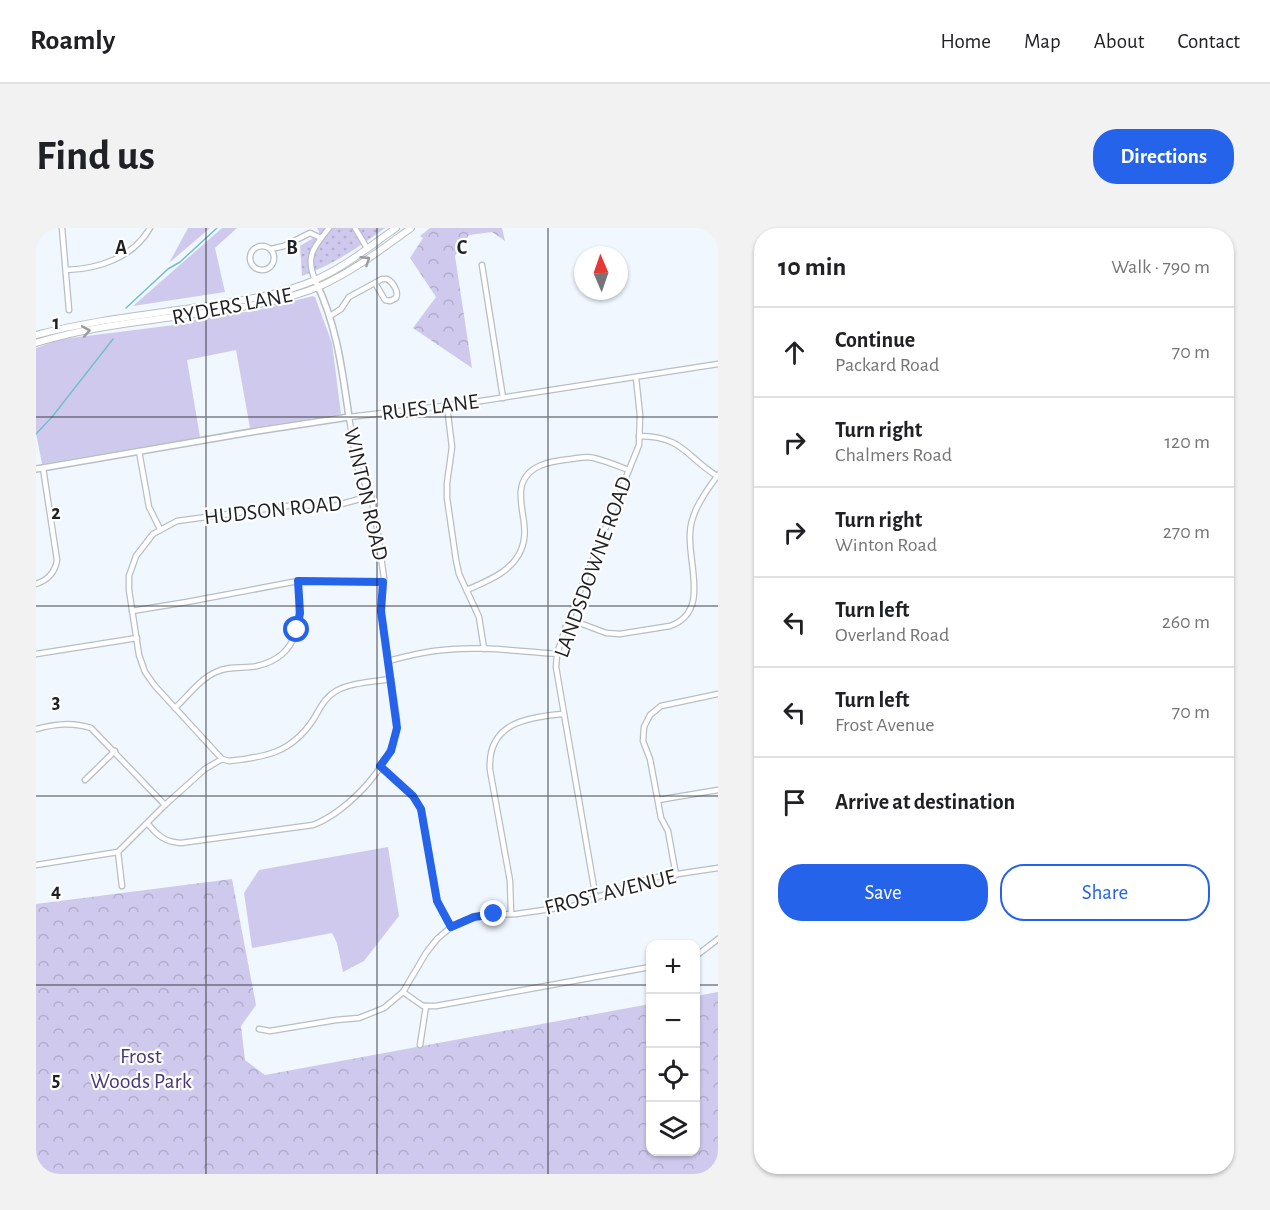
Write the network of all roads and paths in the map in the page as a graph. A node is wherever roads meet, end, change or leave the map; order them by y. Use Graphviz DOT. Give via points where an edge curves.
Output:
graph roads {
  1 [pos="62,228"];
  2 [pos="150,228"];
  3 [pos="329,228"];
  4 [pos="355,228"];
  5 [pos="396,228"];
  6 [pos="411,228"];
  7 [pos="321,238"];
  8 [pos="367,248"];
  9 [pos="271,249"];
  10 [pos="482,266"];
  11 [pos="66,270"];
  12 [pos="317,283"];
  13 [pos="375,283"];
  14 [pos="69,310"];
  15 [pos="330,316"];
  16 [pos="36,335"];
  17 [pos="36,343"];
  18 [pos="718,364"];
  19 [pos="636,378"];
  20 [pos="503,398"];
  21 [pos="447,406"];
  22 [pos="349,417"];
  23 [pos="639,436"];
  24 [pos="139,451"];
  25 [pos="39,469"];
  26 [pos="629,470"];
  27 [pos="718,475"];
  28 [pos="371,496"];
  29 [pos="160,529"];
  30 [pos="298,581"];
  31 [pos="383,582"];
  32 [pos="36,584"];
  33 [pos="467,590"];
  34 [pos="132,610"];
  35 [pos="569,619"];
  36 [pos="137,638"];
  37 [pos="484,649"];
  38 [pos="36,654"];
  39 [pos="557,654"];
  40 [pos="388,661"];
  41 [pos="391,679"];
  42 [pos="718,694"];
  43 [pos="175,708"];
  44 [pos="563,714"];
  45 [pos="36,729"];
  46 [pos="115,751"];
  47 [pos="222,759"];
  48 [pos="380,766"];
  49 [pos="85,780"];
  50 [pos="718,790"];
  51 [pos="658,800"];
  52 [pos="165,805"];
  53 [pos="148,824"];
  54 [pos="118,852"];
  55 [pos="36,865"];
  56 [pos="718,868"];
  57 [pos="676,875"];
  58 [pos="122,886"];
  59 [pos="596,898"];
  60 [pos="511,914"];
  61 [pos="451,927"];
  62 [pos="718,939"];
  63 [pos="700,953"];
  64 [pos="646,968"];
  65 [pos="404,993"];
  66 [pos="426,1006"];
  67 [pos="259,1029"];
  68 [pos="420,1045"];
  1 -- 11 [label="street"];
  2 -- 11 [label="street" via="120,257 90,268"];
  3 -- 7 [label="street"];
  4 -- 8 [label="street"];
  5 -- 8 [label="main road, RYDERS LANE"];
  12 -- 6 [label="main road, RYDERS LANE, one-way" via="347,272"];
  7 -- 9 [label="street" via="310,232"];
  7 -- 12 [label="street" via="310,258"];
  8 -- 12 [label="main road, RYDERS LANE"];
  9 -- 9 [label="street" via="261,245 254,248 249,259 253,266 264,270 271,266"];
  10 -- 20 [label="street"];
  11 -- 14 [label="street"];
  12 -- 15 [label="street, WINTON ROAD"];
  12 -- 16 [label="main road, RYDERS LANE" via="242,301 92,322"];
  17 -- 12 [label="main road, RYDERS LANE, one-way" via="255,305"];
  13 -- 13 [label="street" via="390,280 396,298 386,300"];
  13 -- 15 [label="street" via="349,297"];
  15 -- 22 [label="street, WINTON ROAD"];
  18 -- 19 [label="street, RUES LANE"];
  19 -- 20 [label="street, RUES LANE"];
  19 -- 23 [label="street, LANDSDOWNE ROAD"];
  20 -- 21 [label="street, RUES LANE"];
  21 -- 22 [label="street, RUES LANE"];
  21 -- 33 [label="street" via="452,447 447,498 456,560"];
  22 -- 24 [label="street, RUES LANE"];
  22 -- 28 [label="street, WINTON ROAD" via="357,467"];
  23 -- 26 [label="street, LANDSDOWNE ROAD"];
  23 -- 27 [label="street" via="678,445"];
  24 -- 25 [label="street, RUES LANE"];
  24 -- 29 [label="street" via="149,507"];
  25 -- 32 [label="street" via="57,560 49,577"];
  26 -- 33 [label="street" via="593,458 553,461 534,468 521,490 525,526 521,550 506,569"];
  26 -- 35 [label="street, LANDSDOWNE ROAD"];
  27 -- 35 [label="street" via="703,497 689,532 694,602 688,614 670,626 620,634 596,631"];
  28 -- 29 [label="street, HUDSON ROAD" via="334,506 295,505 184,520"];
  28 -- 31 [label="street, WINTON ROAD"];
  29 -- 34 [label="street, HUDSON ROAD" via="143,544 133,563 129,583"];
  30 -- 31 [label="street"];
  30 -- 34 [label="street"];
  30 -- 43 [label="street" via="300,619 285,650 261,665 214,673"];
  31 -- 40 [label="street, WINTON ROAD" via="381,611"];
  33 -- 37 [label="street" via="479,617"];
  34 -- 36 [label="street, HUDSON ROAD"];
  35 -- 39 [label="street, LANDSDOWNE ROAD"];
  36 -- 38 [label="street"];
  36 -- 43 [label="street, HUDSON ROAD" via="145,672"];
  37 -- 39 [label="street"];
  37 -- 40 [label="street" via="435,651"];
  39 -- 44 [label="street, LANDSDOWNE ROAD"];
  40 -- 41 [label="street, WINTON ROAD"];
  41 -- 47 [label="street" via="335,692 323,702 303,733 272,754"];
  41 -- 48 [label="street, WINTON ROAD" via="396,734 391,751"];
  42 -- 51 [label="street" via="667,703 648,718 643,738"];
  43 -- 47 [label="street, HUDSON ROAD"];
  44 -- 59 [label="street, LANDSDOWNE ROAD"];
  44 -- 60 [label="street" via="513,723 492,750 490,770 510,881"];
  45 -- 46 [label="street" via="65,724 84,726"];
  46 -- 49 [label="street"];
  46 -- 52 [label="street"];
  47 -- 52 [label="street"];
  48 -- 53 [label="street, WINTON ROAD" via="345,807 313,825 182,843 162,838"];
  48 -- 61 [label="street" via="413,796 421,809 437,901"];
  50 -- 51 [label="street"];
  51 -- 57 [label="street"];
  52 -- 53 [label="street"];
  53 -- 54 [label="street"];
  54 -- 55 [label="street"];
  54 -- 58 [label="street"];
  56 -- 57 [label="street, FROST AVENUE"];
  57 -- 59 [label="street, FROST AVENUE" via="639,882"];
  59 -- 60 [label="street, FROST AVENUE" via="572,906"];
  60 -- 61 [label="street, FROST AVENUE" via="474,917"];
  61 -- 65 [label="street, FROST AVENUE" via="431,945"];
  62 -- 63 [label="street"];
  64 -- 66 [label="street"];
  65 -- 66 [label="street"];
  65 -- 67 [label="street, FROST AVENUE" via="384,1008 359,1018 270,1031"];
  66 -- 68 [label="street"];
}
